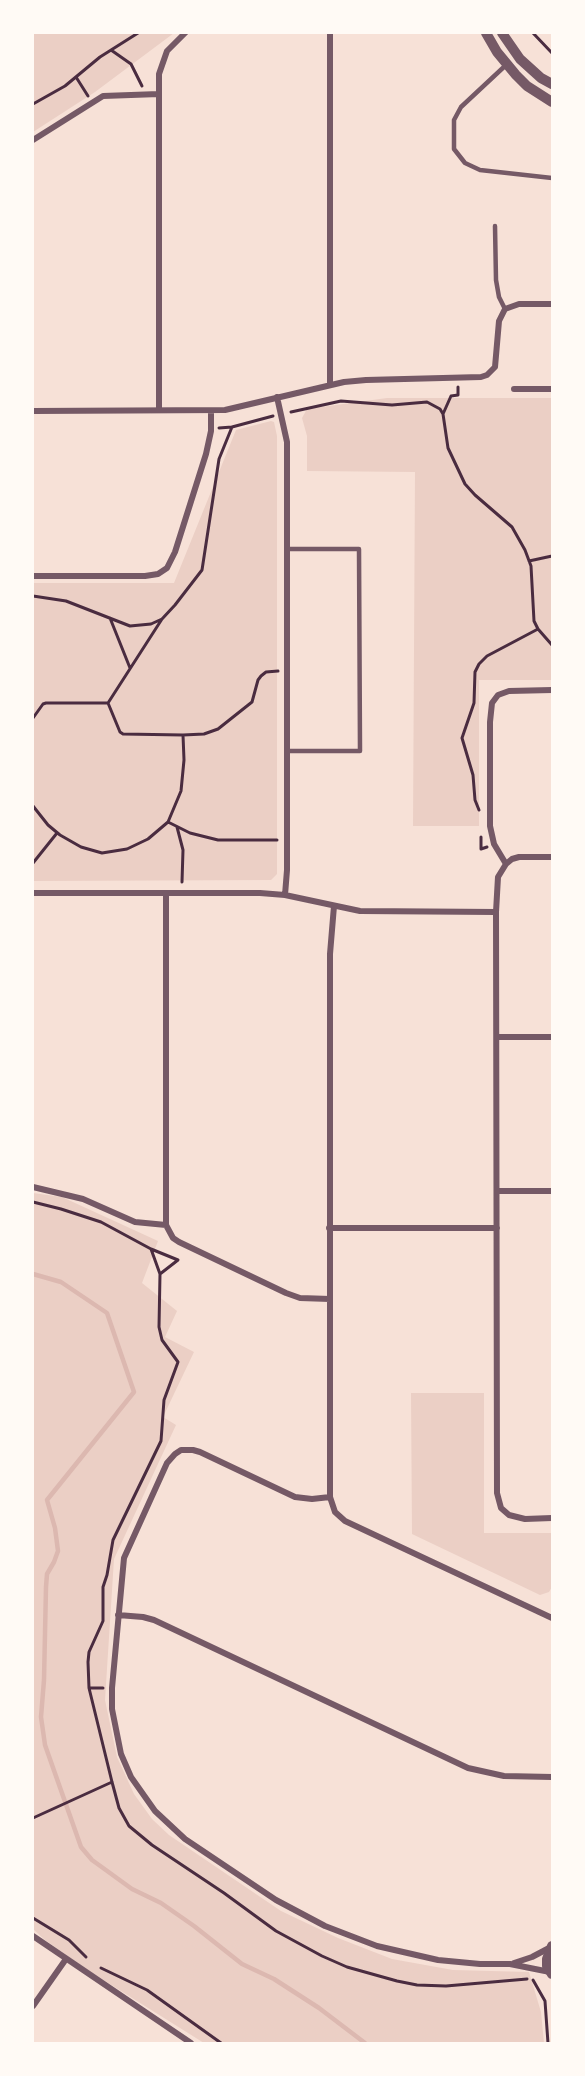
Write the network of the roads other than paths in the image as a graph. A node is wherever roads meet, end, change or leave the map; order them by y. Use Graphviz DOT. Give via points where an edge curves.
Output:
graph roads {
  1 [pos="185,33"];
  2 [pos="330,33"];
  3 [pos="486,33"];
  4 [pos="502,33"];
  5 [pos="506,64"];
  6 [pos="552,84"];
  7 [pos="159,94"];
  8 [pos="552,102"];
  9 [pos="33,140"];
  10 [pos="552,178"];
  11 [pos="495,226"];
  12 [pos="552,304"];
  13 [pos="505,309"];
  14 [pos="330,385"];
  15 [pos="514,389"];
  16 [pos="552,389"];
  17 [pos="277,397"];
  18 [pos="159,410"];
  19 [pos="33,411"];
  20 [pos="211,411"];
  21 [pos="288,549"];
  22 [pos="33,576"];
  23 [pos="552,690"];
  24 [pos="288,751"];
  25 [pos="552,857"];
  26 [pos="506,864"];
  27 [pos="33,893"];
  28 [pos="166,893"];
  29 [pos="285,895"];
  30 [pos="334,906"];
  31 [pos="496,912"];
  32 [pos="497,1037"];
  33 [pos="552,1037"];
  34 [pos="33,1187"];
  35 [pos="497,1191"];
  36 [pos="552,1191"];
  37 [pos="166,1225"];
  38 [pos="329,1228"];
  39 [pos="497,1228"];
  40 [pos="330,1299"];
  41 [pos="330,1497"];
  42 [pos="552,1518"];
  43 [pos="118,1615"];
  44 [pos="552,1618"];
  45 [pos="552,1777"];
  46 [pos="33,1935"];
  47 [pos="551,1947"];
  48 [pos="66,1959"];
  49 [pos="510,1964"];
  50 [pos="551,1973"];
  51 [pos="33,2006"];
  52 [pos="191,2043"];
  1 -- 7 [label="street" via="167,51 159,75"];
  2 -- 14 [label="street"];
  3 -- 5 [label="street"];
  4 -- 6 [label="street" via="520,59"];
  5 -- 8 [label="street" via="527,86"];
  5 -- 10 [label="lane" via="461,107 454,120 454,149 465,163 480,170"];
  7 -- 9 [label="street" via="103,96"];
  7 -- 18 [label="street"];
  11 -- 13 [label="lane" via="496,280"];
  12 -- 13 [label="street" via="519,304"];
  13 -- 14 [label="street" via="499,321 495,367 487,375"];
  14 -- 17 [label="street"];
  15 -- 16 [label="street"];
  17 -- 20 [label="street"];
  17 -- 21 [label="street" via="287,442"];
  18 -- 19 [label="street"];
  18 -- 20 [label="street"];
  20 -- 22 [label="street" via="206,454 167,568 146,576"];
  21 -- 24 [label="street"];
  21 -- 24 [label="lane" via="360,549 360,751"];
  23 -- 26 [label="street" via="508,691 492,703 490,826 494,844"];
  24 -- 29 [label="street"];
  25 -- 26 [label="street" via="519,857"];
  26 -- 31 [label="street" via="498,877"];
  27 -- 28 [label="street"];
  28 -- 29 [label="street"];
  28 -- 37 [label="street"];
  29 -- 30 [label="street"];
  30 -- 31 [label="street" via="360,911"];
  30 -- 38 [label="street" via="330,946"];
  31 -- 32 [label="street"];
  32 -- 33 [label="street"];
  32 -- 35 [label="street"];
  34 -- 37 [label="street" via="83,1199 135,1222"];
  35 -- 36 [label="street"];
  35 -- 39 [label="street"];
  37 -- 40 [label="street" via="179,1242 286,1293 300,1298"];
  38 -- 39 [label="street"];
  38 -- 40 [label="street"];
  39 -- 42 [label="street" via="497,1493 504,1512 516,1518"];
  40 -- 41 [label="street"];
  41 -- 43 [label="street" via="296,1497 193,1450 182,1450 167,1463 128,1547"];
  41 -- 44 [label="street" via="335,1512 345,1521"];
  43 -- 45 [label="street" via="154,1620 468,1768 504,1776"];
  43 -- 49 [label="street" via="112,1709 121,1754 140,1793 169,1826 276,1900 351,1937 438,1960"];
  46 -- 48 [label="street"];
  47 -- 49 [label="street"];
  47 -- 50 [label="street" via="547,1959"];
  48 -- 51 [label="street"];
  48 -- 52 [label="street"];
  49 -- 50 [label="street"];
}
